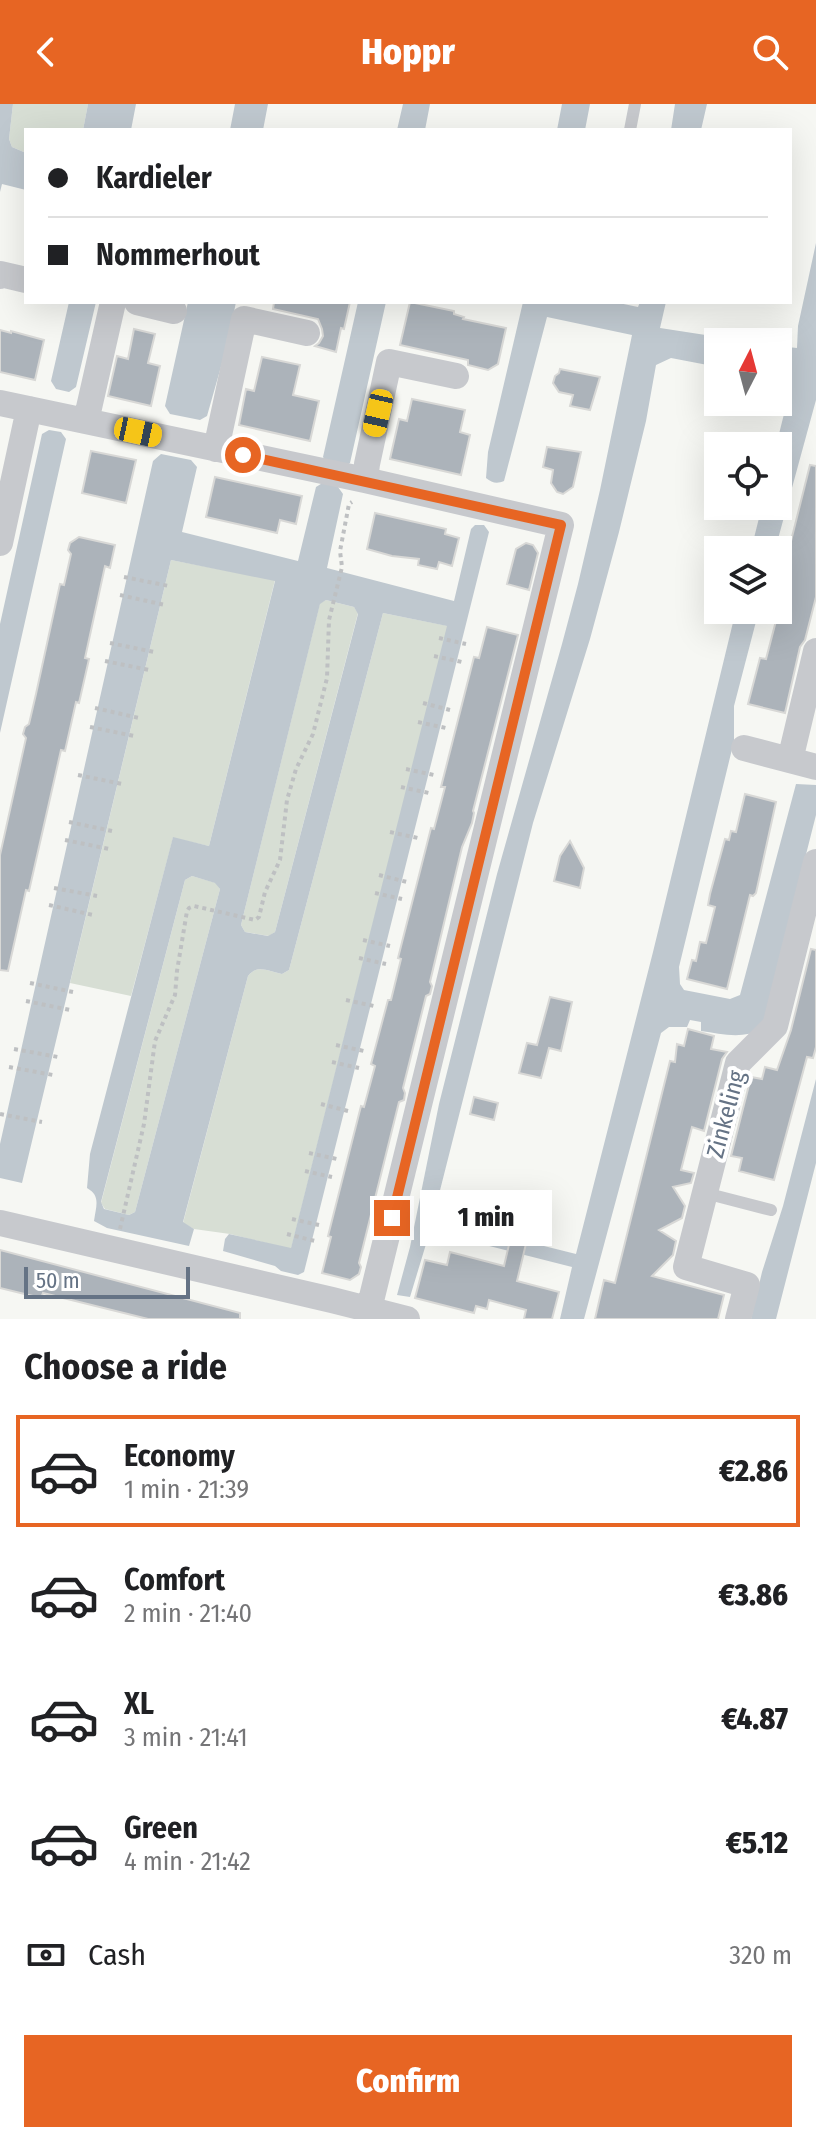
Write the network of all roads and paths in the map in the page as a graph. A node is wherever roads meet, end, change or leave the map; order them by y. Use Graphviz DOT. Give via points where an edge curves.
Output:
graph roads {
  1 [pos="635,104"];
  2 [pos="630,128"];
  3 [pos="0,276"];
  4 [pos="24,280"];
  5 [pos="113,304"];
  6 [pos="145,304"];
  7 [pos="174,311"];
  8 [pos="307,333"];
  9 [pos="456,376"];
  10 [pos="0,403"];
  11 [pos="29,409"];
  12 [pos="86,421"];
  13 [pos="216,449"];
  14 [pos="344,476"];
  15 [pos="0,543"];
  16 [pos="124,577"];
  17 [pos="169,586"];
  18 [pos="120,595"];
  19 [pos="165,605"];
  20 [pos="439,638"];
  21 [pos="110,643"];
  22 [pos="466,644"];
  23 [pos="816,651"];
  24 [pos="154,652"];
  25 [pos="434,656"];
  26 [pos="105,661"];
  27 [pos="462,662"];
  28 [pos="149,670"];
  29 [pos="423,703"];
  30 [pos="95,708"];
  31 [pos="450,710"];
  32 [pos="139,718"];
  33 [pos="418,722"];
  34 [pos="90,727"];
  35 [pos="446,728"];
  36 [pos="134,736"];
  37 [pos="744,748"];
  38 [pos="790,760"];
  39 [pos="816,767"];
  40 [pos="406,769"];
  41 [pos="78,775"];
  42 [pos="434,775"];
  43 [pos="122,784"];
  44 [pos="401,787"];
  45 [pos="429,793"];
  46 [pos="69,822"];
  47 [pos="112,831"];
  48 [pos="390,832"];
  49 [pos="418,838"];
  50 [pos="65,840"];
  51 [pos="109,849"];
  52 [pos="816,862"];
  53 [pos="379,875"];
  54 [pos="407,882"];
  55 [pos="54,888"];
  56 [pos="375,893"];
  57 [pos="97,896"];
  58 [pos="402,899"];
  59 [pos="49,905"];
  60 [pos="93,915"];
  61 [pos="363,940"];
  62 [pos="390,946"];
  63 [pos="359,958"];
  64 [pos="386,964"];
  65 [pos="30,983"];
  66 [pos="73,992"];
  67 [pos="346,1000"];
  68 [pos="26,1001"];
  69 [pos="374,1006"];
  70 [pos="70,1010"];
  71 [pos="336,1045"];
  72 [pos="14,1049"];
  73 [pos="364,1051"];
  74 [pos="58,1057"];
  75 [pos="332,1062"];
  76 [pos="9,1067"];
  77 [pos="359,1068"];
  78 [pos="53,1075"];
  79 [pos="321,1104"];
  80 [pos="348,1111"];
  81 [pos="0,1114"];
  82 [pos="42,1122"];
  83 [pos="309,1153"];
  84 [pos="337,1159"];
  85 [pos="305,1171"];
  86 [pos="332,1177"];
  87 [pos="705,1193"];
  88 [pos="771,1210"];
  89 [pos="292,1219"];
  90 [pos="0,1223"];
  91 [pos="319,1225"];
  92 [pos="287,1234"];
  93 [pos="118,1236"];
  94 [pos="315,1241"];
  95 [pos="369,1309"];
  96 [pos="407,1319"];
  97 [pos="738,1319"];
  1 -- 2 [label="lane"];
  3 -- 4 [label="street"];
  5 -- 12 [label="street"];
  6 -- 7 [label="street"];
  8 -- 13 [label="street" via="244,319"];
  9 -- 14 [label="street" via="389,362"];
  10 -- 11 [label="street"];
  11 -- 12 [label="street"];
  11 -- 15 [label="street"];
  12 -- 13 [label="street"];
  13 -- 14 [label="street"];
  14 -- 93 [label="path" via="361,496 349,504 328,637 327,678 313,734 287,800 280,860 255,920 194,906 187,911 175,995 155,1041 144,1124"];
  14 -- 95 [label="street" via="561,525"];
  16 -- 17 [label="path"];
  18 -- 19 [label="path"];
  20 -- 22 [label="path"];
  21 -- 24 [label="path"];
  23 -- 38 [label="street"];
  25 -- 27 [label="path"];
  26 -- 28 [label="path"];
  29 -- 31 [label="path"];
  30 -- 32 [label="path"];
  33 -- 35 [label="path"];
  34 -- 36 [label="path"];
  37 -- 38 [label="street"];
  38 -- 39 [label="street"];
  40 -- 42 [label="path"];
  41 -- 43 [label="path"];
  44 -- 45 [label="path"];
  46 -- 47 [label="path"];
  48 -- 49 [label="path"];
  50 -- 51 [label="path"];
  52 -- 87 [label="street, Zinkeling" via="775,1026 738,1063"];
  53 -- 54 [label="path"];
  55 -- 57 [label="path"];
  56 -- 58 [label="path"];
  59 -- 60 [label="path"];
  61 -- 62 [label="path"];
  63 -- 64 [label="path"];
  65 -- 66 [label="path"];
  67 -- 69 [label="path"];
  68 -- 70 [label="path"];
  71 -- 73 [label="path"];
  72 -- 74 [label="path"];
  75 -- 77 [label="path"];
  76 -- 78 [label="path"];
  79 -- 80 [label="path"];
  81 -- 82 [label="path"];
  83 -- 84 [label="path"];
  85 -- 86 [label="path"];
  87 -- 88 [label="lane"];
  87 -- 97 [label="street, Zinkeling" via="686,1267 747,1285"];
  89 -- 91 [label="path"];
  90 -- 95 [label="street"];
  92 -- 94 [label="path"];
  95 -- 96 [label="street"];
}
